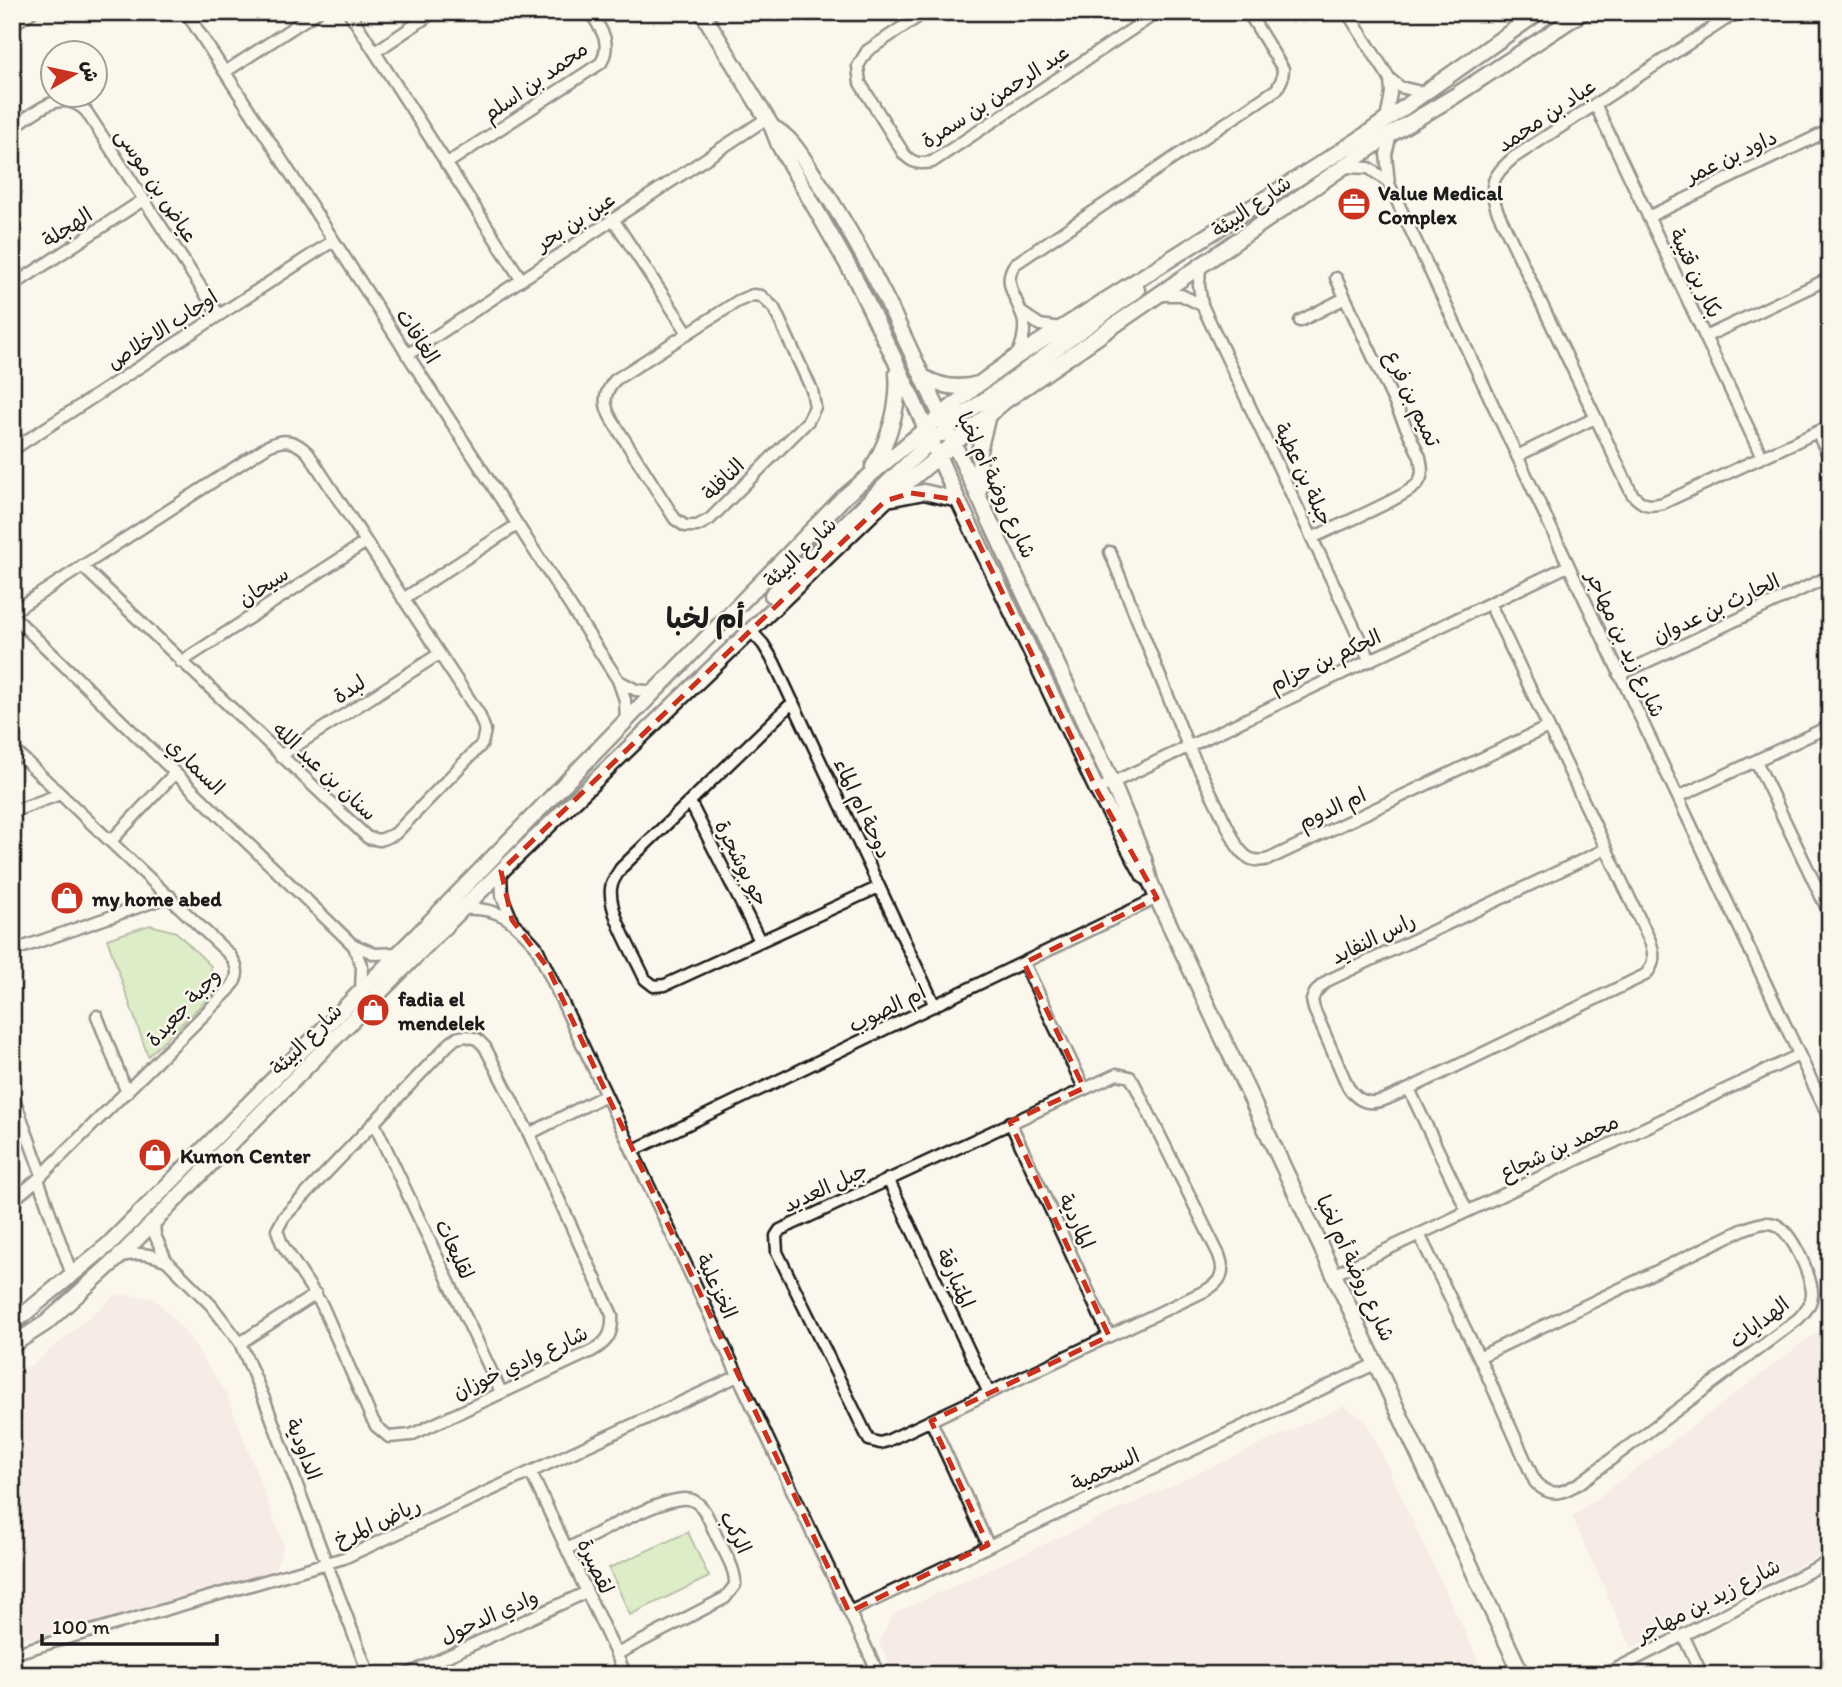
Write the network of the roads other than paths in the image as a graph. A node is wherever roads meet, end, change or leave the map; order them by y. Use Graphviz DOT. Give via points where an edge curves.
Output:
graph roads {
  1 [pos="32,12"];
  2 [pos="186,12"];
  3 [pos="317,12"];
  4 [pos="349,12"];
  5 [pos="434,12"];
  6 [pos="590,12"];
  7 [pos="702,12"];
  8 [pos="925,12"];
  9 [pos="1158,12"];
  10 [pos="1248,12"];
  11 [pos="1347,12"];
  12 [pos="1539,12"];
  13 [pos="1583,12"];
  14 [pos="1737,12"];
  15 [pos="12,25"];
  16 [pos="375,52"];
  17 [pos="225,72"];
  18 [pos="1390,79"];
  19 [pos="1426,93"];
  20 [pos="1595,104"];
  21 [pos="769,123"];
  22 [pos="12,128"];
  23 [pos="1388,128"];
  24 [pos="1830,131"];
  25 [pos="446,164"];
  26 [pos="1344,167"];
  27 [pos="1389,184"];
  28 [pos="143,200"];
  29 [pos="1648,216"];
  30 [pos="613,219"];
  31 [pos="333,241"];
  32 [pos="1161,266"];
  33 [pos="1200,266"];
  34 [pos="1336,278"];
  35 [pos="1830,278"];
  36 [pos="521,279"];
  37 [pos="12,286"];
  38 [pos="1158,295"];
  39 [pos="1345,298"];
  40 [pos="1202,305"];
  41 [pos="1022,313"];
  42 [pos="219,316"];
  43 [pos="1300,321"];
  44 [pos="1061,328"];
  45 [pos="688,333"];
  46 [pos="1705,337"];
  47 [pos="407,355"];
  48 [pos="1016,357"];
  49 [pos="895,360"];
  50 [pos="923,377"];
  51 [pos="979,384"];
  52 [pos="988,414"];
  53 [pos="1595,418"];
  54 [pos="944,421"];
  55 [pos="1830,426"];
  56 [pos="925,428"];
  57 [pos="1817,432"];
  58 [pos="954,442"];
  59 [pos="935,449"];
  60 [pos="12,450"];
  61 [pos="1517,456"];
  62 [pos="1762,457"];
  63 [pos="1830,459"];
  64 [pos="864,479"];
  65 [pos="958,500"];
  66 [pos="981,500"];
  67 [pos="885,501"];
  68 [pos="517,525"];
  69 [pos="1312,538"];
  70 [pos="366,542"];
  71 [pos="1110,552"];
  72 [pos="82,566"];
  73 [pos="1568,566"];
  74 [pos="1830,576"];
  75 [pos="403,599"];
  76 [pos="1490,604"];
  77 [pos="12,614"];
  78 [pos="751,631"];
  79 [pos="439,654"];
  80 [pos="1370,660"];
  81 [pos="181,662"];
  82 [pos="1619,675"];
  83 [pos="618,681"];
  84 [pos="656,692"];
  85 [pos="793,702"];
  86 [pos="626,721"];
  87 [pos="1830,726"];
  88 [pos="1548,727"];
  89 [pos="1188,746"];
  90 [pos="12,748"];
  91 [pos="280,756"];
  92 [pos="1756,761"];
  93 [pos="175,773"];
  94 [pos="1112,782"];
  95 [pos="1097,790"];
  96 [pos="60,794"];
  97 [pos="1678,797"];
  98 [pos="690,802"];
  99 [pos="12,812"];
  100 [pos="111,841"];
  101 [pos="1606,849"];
  102 [pos="501,871"];
  103 [pos="1150,881"];
  104 [pos="879,887"];
  105 [pos="170,896"];
  106 [pos="1157,898"];
  107 [pos="462,909"];
  108 [pos="1830,915"];
  109 [pos="512,920"];
  110 [pos="760,941"];
  111 [pos="352,944"];
  112 [pos="12,951"];
  113 [pos="399,953"];
  114 [pos="1024,963"];
  115 [pos="361,992"];
  116 [pos="935,1006"];
  117 [pos="97,1016"];
  118 [pos="1799,1055"];
  119 [pos="1084,1088"];
  120 [pos="1409,1089"];
  121 [pos="12,1093"];
  122 [pos="127,1093"];
  123 [pos="606,1095"];
  124 [pos="1830,1120"];
  125 [pos="1010,1122"];
  126 [pos="374,1123"];
  127 [pos="529,1134"];
  128 [pos="632,1151"];
  129 [pos="40,1177"];
  130 [pos="888,1179"];
  131 [pos="12,1200"];
  132 [pos="1467,1211"];
  133 [pos="154,1222"];
  134 [pos="1419,1234"];
  135 [pos="120,1256"];
  136 [pos="166,1261"];
  137 [pos="1335,1274"];
  138 [pos="72,1275"];
  139 [pos="316,1294"];
  140 [pos="12,1324"];
  141 [pos="1109,1336"];
  142 [pos="240,1343"];
  143 [pos="12,1345"];
  144 [pos="1479,1357"];
  145 [pos="1377,1363"];
  146 [pos="738,1376"];
  147 [pos="501,1392"];
  148 [pos="989,1393"];
  149 [pos="931,1421"];
  150 [pos="531,1473"];
  151 [pos="988,1545"];
  152 [pos="567,1549"];
  153 [pos="1830,1561"];
  154 [pos="328,1563"];
  155 [pos="587,1592"];
  156 [pos="849,1612"];
  157 [pos="1683,1635"];
  158 [pos="12,1654"];
  159 [pos="617,1654"];
  160 [pos="12,1666"];
  161 [pos="1830,1668"];
  162 [pos="15,1675"];
  163 [pos="369,1675"];
  164 [pos="406,1675"];
  165 [pos="626,1675"];
  166 [pos="879,1675"];
  167 [pos="1522,1675"];
  168 [pos="1604,1675"];
  169 [pos="1702,1675"];
  170 [pos="1816,1675"];
  1 -- 15 [label="street"];
  2 -- 17 [label="street, الغافات"];
  3 -- 17 [label="street"];
  4 -- 16 [label="street"];
  5 -- 16 [label="street"];
  6 -- 25 [label="street, محمد بن اسلم" via="607,42 601,63"];
  7 -- 21 [label="street, شارع روضة أم لخبا"];
  8 -- 9 [label="street, عبد الرحمن بن سمرة" via="867,51 857,71 904,153 920,164 932,162"];
  10 -- 41 [label="street" via="1283,69 1277,89 1015,264 1010,283"];
  11 -- 18 [label="street"];
  12 -- 19 [label="street, شارع البيئة"];
  13 -- 23 [label="street, شارع البيئة" via="1453,97"];
  14 -- 20 [label="street, عباد بن محمد"];
  16 -- 25 [label="street"];
  17 -- 31 [label="street, الغافات"];
  18 -- 19 [label="street" via="1400,87"];
  18 -- 23 [label="street, شارع زيد بن مهاجر"];
  19 -- 23 [label="street, شارع البيئة"];
  20 -- 29 [label="street, بكار بن قتيبة"];
  20 -- 53 [label="street, عباد بن محمد" via="1504,165 1496,174 1492,195"];
  21 -- 30 [label="street, عين بن بحر"];
  21 -- 49 [label="street, شارع روضة أم لخبا"];
  21 -- 50 [label="street, شارع روضة أم لخبا" via="792,143 837,210 869,264"];
  22 -- 28 [label="street, عياض بن موسى" via="57,101 78,103"];
  23 -- 26 [label="street, شارع البيئة"];
  23 -- 27 [label="street, شارع زيد بن مهاجر"];
  23 -- 32 [label="street, شارع البيئة"];
  24 -- 29 [label="street, داود بن عمر"];
  25 -- 36 [label="street"];
  26 -- 27 [label="street" via="1370,168"];
  26 -- 33 [label="street, شارع البيئة"];
  27 -- 61 [label="street, شارع زيد بن مهاجر"];
  28 -- 37 [label="street, الهجلة"];
  28 -- 42 [label="street, عياض بن موسى"];
  29 -- 46 [label="street, بكار بن قتيبة"];
  30 -- 36 [label="street, عين بن بحر"];
  30 -- 45 [label="street"];
  31 -- 42 [label="street, اوجاب الاخلاص"];
  31 -- 47 [label="street, الغافات"];
  32 -- 44 [label="street, شارع البيئة"];
  32 -- 54 [label="street" via="1144,285"];
  33 -- 38 [label="street, شارع البيئة"];
  33 -- 40 [label="street, جبلة بن عطية"];
  34 -- 39 [label="street, تميم بن فرع"];
  35 -- 46 [label="street"];
  36 -- 47 [label="street, عين بن بحر"];
  38 -- 40 [label="street" via="1181,295"];
  38 -- 52 [label="street, شارع البيئة"];
  39 -- 43 [label="street"];
  39 -- 69 [label="street, تميم بن فرع" via="1423,467 1409,491"];
  40 -- 69 [label="street, جبلة بن عطية"];
  41 -- 44 [label="street" via="1040,325"];
  41 -- 48 [label="street" via="1024,336"];
  42 -- 60 [label="street, اوجاب الاخلاص"];
  44 -- 48 [label="street, شارع البيئة"];
  45 -- 45 [label="street, النافلة" via="615,380 604,402 676,519 692,527 710,519 807,421 815,407 812,390 774,308 761,296 745,297"];
  46 -- 62 [label="street, بكار بن قتيبة"];
  47 -- 68 [label="street, الغافات"];
  48 -- 51 [label="street, شارع البيئة"];
  49 -- 56 [label="street, شارع روضة أم لخبا"];
  49 -- 64 [label="street" via="892,424"];
  50 -- 51 [label="street" via="951,387"];
  50 -- 54 [label="street, شارع روضة أم لخبا"];
  51 -- 54 [label="street, شارع البيئة"];
  52 -- 58 [label="street, شارع البيئة"];
  52 -- 66 [label="street" via="979,451"];
  53 -- 61 [label="street"];
  53 -- 62 [label="street, عباد بن محمد" via="1632,494 1645,505 1663,502"];
  54 -- 56 [label="street, شارع البيئة"];
  54 -- 58 [label="street, شارع روضة أم لخبا"];
  54 -- 59 [label="street"];
  55 -- 57 [label="street, عباد بن محمد"];
  56 -- 59 [label="street, شارع روضة أم لخبا"];
  56 -- 64 [label="street, شارع البيئة"];
  57 -- 62 [label="street, عباد بن محمد"];
  57 -- 63 [label="street"];
  58 -- 59 [label="street, شارع البيئة"];
  58 -- 66 [label="street, شارع روضة أم لخبا"];
  59 -- 65 [label="street, شارع روضة أم لخبا"];
  59 -- 67 [label="street, شارع البيئة"];
  59 -- 78 [label="street" via="813,553 760,608"];
  61 -- 73 [label="street, شارع زيد بن مهاجر"];
  64 -- 84 [label="street, شارع البيئة"];
  65 -- 67 [label="street" via="925,492"];
  65 -- 95 [label="street, شارع روضة أم لخبا"];
  66 -- 94 [label="street, شارع روضة أم لخبا"];
  67 -- 78 [label="street, شارع البيئة"];
  68 -- 75 [label="street"];
  68 -- 83 [label="street, الغافات"];
  69 -- 80 [label="street, جبلة بن عطية"];
  70 -- 72 [label="street, سنان بن عبد الله" via="308,453 290,440 279,441"];
  70 -- 75 [label="street, سنان بن عبد الله"];
  70 -- 81 [label="street, سيحان"];
  71 -- 89 [label="street"];
  72 -- 77 [label="street, سنان بن عبد الله"];
  72 -- 81 [label="street, سنان بن عبد الله"];
  73 -- 76 [label="street, الحكم بن حزام"];
  73 -- 82 [label="street, شارع زيد بن مهاجر"];
  74 -- 82 [label="street, الحارث بن عدوان"];
  75 -- 79 [label="street, سنان بن عبد الله"];
  76 -- 80 [label="street, الحكم بن حزام"];
  76 -- 88 [label="street, راس النفايد"];
  77 -- 93 [label="street, السماري"];
  78 -- 85 [label="street, دوحة ام الماء"];
  78 -- 102 [label="street, شارع البيئة"];
  79 -- 91 [label="street, لبدة"];
  79 -- 91 [label="street, سنان بن عبد الله" via="479,714 485,737 478,751 395,834 380,840 368,838"];
  80 -- 89 [label="street, الحكم بن حزام"];
  81 -- 91 [label="street, سنان بن عبد الله"];
  82 -- 97 [label="street, شارع زيد بن مهاجر"];
  83 -- 84 [label="street" via="636,690"];
  83 -- 86 [label="street, الغافات"];
  84 -- 86 [label="street, شارع البيئة"];
  85 -- 98 [label="street, جو بوشجرة"];
  85 -- 104 [label="street, دوحة ام الماء"];
  86 -- 113 [label="street, شارع البيئة"];
  87 -- 92 [label="street"];
  88 -- 89 [label="street, ام الدوم" via="1261,861 1248,859 1237,846"];
  88 -- 101 [label="street, راس النفايد"];
  89 -- 94 [label="street, الحكم بن حزام"];
  90 -- 96 [label="street, وجبة جعيدة"];
  92 -- 97 [label="street"];
  92 -- 108 [label="street"];
  93 -- 100 [label="street"];
  93 -- 111 [label="street, السماري"];
  94 -- 95 [label="street, الحكم بن حزام"];
  94 -- 103 [label="street, شارع روضة أم لخبا"];
  95 -- 103 [label="street, شارع روضة أم لخبا"];
  96 -- 99 [label="street"];
  96 -- 100 [label="street, وجبة جعيدة"];
  97 -- 118 [label="street, شارع زيد بن مهاجر"];
  98 -- 110 [label="street, جو بوشجرة"];
  98 -- 110 [label="street, جو بوشجرة" via="621,868 611,887 615,913 645,979 660,986"];
  100 -- 105 [label="street, وجبة جعيدة"];
  101 -- 120 [label="street, راس النفايد" via="1650,942 1651,968 1634,981"];
  101 -- 120 [label="street, راس النفايد" via="1321,986 1312,1000 1314,1009 1354,1097 1374,1102"];
  102 -- 107 [label="street, شارع البيئة"];
  102 -- 109 [label="street, الخزعلية" via="502,896"];
  103 -- 106 [label="street, شارع روضة أم لخبا"];
  104 -- 110 [label="street, جو بوشجرة"];
  104 -- 116 [label="street, دوحة ام الماء"];
  105 -- 112 [label="street"];
  105 -- 122 [label="street, وجبة جعيدة" via="230,955 238,977"];
  106 -- 114 [label="street, ام الصوب"];
  106 -- 137 [label="street, شارع روضة أم لخبا"];
  107 -- 109 [label="street, الخزعلية" via="488,910"];
  107 -- 133 [label="street, شارع البيئة"];
  109 -- 123 [label="street, الخزعلية" via="536,946"];
  111 -- 113 [label="street, السماري" via="375,954"];
  111 -- 115 [label="street, السماري" via="362,967"];
  113 -- 115 [label="street, شارع البيئة"];
  114 -- 116 [label="street, ام الصوب"];
  114 -- 119 [label="street"];
  115 -- 138 [label="street, شارع البيئة" via="116,1237"];
  116 -- 128 [label="street, ام الصوب"];
  117 -- 122 [label="street"];
  118 -- 124 [label="street, شارع زيد بن مهاجر"];
  118 -- 132 [label="street, محمد بن شجاع"];
  119 -- 125 [label="street, جبل العديد"];
  119 -- 141 [label="street, جبل العديد" via="1117,1074 1130,1077 1223,1269 1213,1287"];
  120 -- 132 [label="street"];
  121 -- 129 [label="street"];
  122 -- 129 [label="street, وجبة جعيدة"];
  123 -- 127 [label="street"];
  123 -- 128 [label="street, الخزعلية"];
  125 -- 130 [label="street, جبل العديد"];
  125 -- 141 [label="street, الماردية"];
  126 -- 127 [label="street, شارع وادي خوزان" via="447,1046 466,1036 485,1047"];
  126 -- 139 [label="street, شارع وادي خوزان" via="279,1223 279,1237"];
  126 -- 147 [label="street, لقليعات"];
  127 -- 147 [label="street, شارع وادي خوزان" via="612,1315 613,1327 602,1345"];
  128 -- 146 [label="street, الخزعلية"];
  129 -- 131 [label="street, وجبة جعيدة"];
  129 -- 138 [label="street"];
  130 -- 148 [label="street, المتبارقة"];
  130 -- 149 [label="street, جبل العديد" via="785,1226 776,1236 776,1244 869,1440 880,1443"];
  132 -- 134 [label="street, محمد بن شجاع"];
  133 -- 135 [label="street, شارع البيئة"];
  133 -- 136 [label="street, الداودية"];
  134 -- 137 [label="street, محمد بن شجاع"];
  134 -- 144 [label="street, الهدايات"];
  135 -- 136 [label="street" via="152,1254"];
  135 -- 143 [label="street, شارع البيئة" via="46,1323"];
  136 -- 142 [label="street, الداودية"];
  137 -- 145 [label="street, شارع روضة أم لخبا"];
  138 -- 140 [label="street, شارع البيئة"];
  139 -- 142 [label="street"];
  139 -- 147 [label="street, شارع وادي خوزان" via="371,1417 389,1437 411,1435"];
  141 -- 148 [label="street, جبل العديد"];
  142 -- 154 [label="street, الداودية"];
  144 -- 144 [label="street, الهدايات" via="1535,1482 1548,1493 1563,1493 1798,1319 1810,1304 1812,1290 1788,1234 1773,1224 1761,1224"];
  145 -- 151 [label="street, السحمية"];
  145 -- 167 [label="street, شارع روضة أم لخبا"];
  146 -- 150 [label="street, رياض المرخ"];
  146 -- 156 [label="street, الخزعلية"];
  148 -- 149 [label="street, جبل العديد"];
  149 -- 151 [label="street"];
  150 -- 152 [label="street, لقصيرة"];
  150 -- 154 [label="street, رياض المرخ"];
  151 -- 156 [label="street, السحمية"];
  152 -- 155 [label="street, لقصيرة"];
  152 -- 159 [label="street, الركب" via="662,1503 684,1498 703,1508 733,1571 735,1585 725,1598"];
  153 -- 157 [label="street, شارع زيد بن مهاجر"];
  154 -- 158 [label="street, رياض المرخ"];
  154 -- 163 [label="street, الداودية"];
  155 -- 159 [label="street, لقصيرة"];
  155 -- 164 [label="street, وادي الدحول"];
  156 -- 166 [label="street, الخزعلية"];
  157 -- 168 [label="street, شارع زيد بن مهاجر"];
  157 -- 169 [label="street"];
  159 -- 165 [label="street, لقصيرة"];
  160 -- 162 [label="street"];
  161 -- 170 [label="street"];
}
